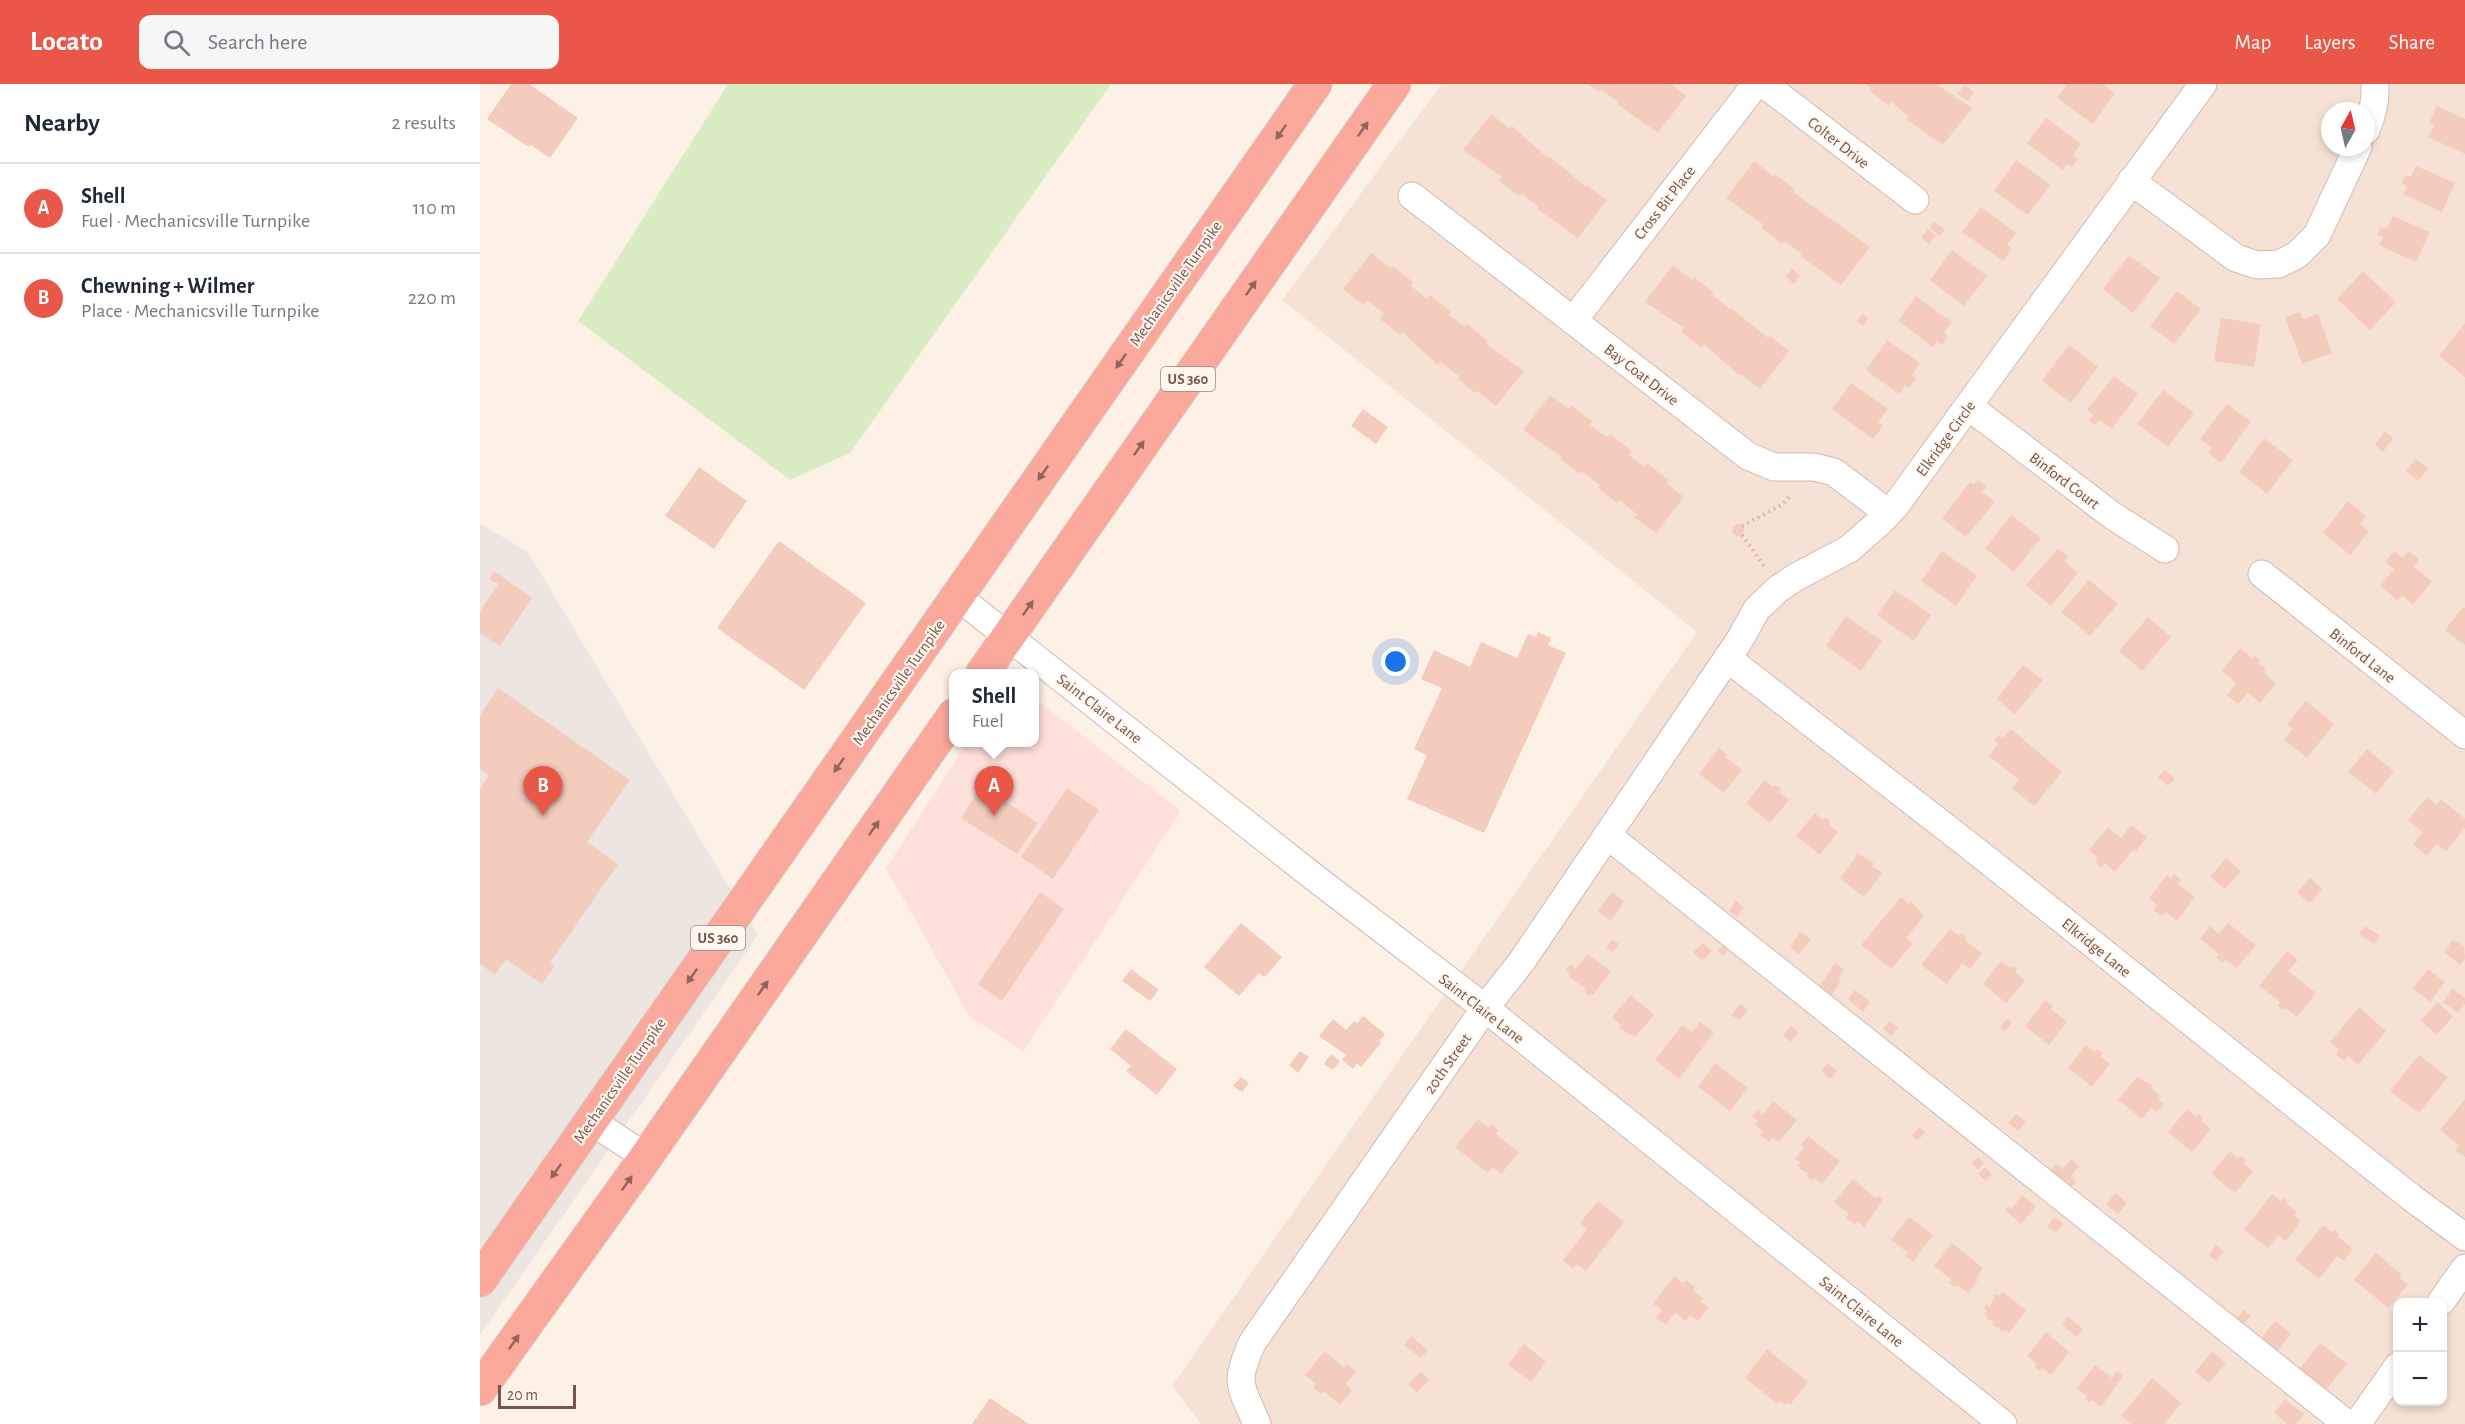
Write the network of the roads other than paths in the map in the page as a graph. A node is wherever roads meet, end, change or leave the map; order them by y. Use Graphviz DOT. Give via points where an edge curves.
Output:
graph roads {
  1 [pos="1315,84"];
  2 [pos="1394,84"];
  3 [pos="1756,84"];
  4 [pos="1764,84"];
  5 [pos="2203,84"];
  6 [pos="2375,84"];
  7 [pos="2375,103"];
  8 [pos="2354,156"];
  9 [pos="2131,182"];
  10 [pos="1412,196"];
  11 [pos="1915,200"];
  12 [pos="1573,321"];
  13 [pos="1968,406"];
  14 [pos="1888,513"];
  15 [pos="2165,549"];
  16 [pos="2262,574"];
  17 [pos="958,597"];
  18 [pos="1009,636"];
  19 [pos="1727,658"];
  20 [pos="986,669"];
  21 [pos="949,722"];
  22 [pos="2465,735"];
  23 [pos="1607,835"];
  24 [pos="1485,1008"];
  25 [pos="591,1121"];
  26 [pos="646,1157"];
  27 [pos="2465,1237"];
  28 [pos="2465,1268"];
  29 [pos="480,1280"];
  30 [pos="2444,1298"];
  31 [pos="2393,1372"];
  32 [pos="480,1389"];
  33 [pos="1257,1424"];
  34 [pos="2003,1424"];
  35 [pos="2347,1424"];
  36 [pos="2357,1424"];
  1 -- 17 [label="highway, Mechanicsville Turnpike / US 360, one-way"];
  18 -- 2 [label="highway, US 360, one-way"];
  3 -- 12 [label="street, Cross Bit Place"];
  4 -- 11 [label="street, Colter Drive"];
  5 -- 9 [label="street, Elkridge Circle"];
  6 -- 7 [label="street"];
  8 -- 9 [label="street" via="2317,236 2297,255 2279,264 2257,265 2236,258"];
  9 -- 13 [label="street, Elkridge Circle"];
  10 -- 12 [label="street, Bay Coat Drive"];
  12 -- 14 [label="street, Bay Coat Drive" via="1748,456 1774,467 1814,467 1834,472"];
  13 -- 14 [label="street, Elkridge Circle"];
  13 -- 15 [label="street, Binford Court" via="2113,516"];
  14 -- 19 [label="street, Elkridge Circle" via="1849,549 1786,582 1767,598"];
  16 -- 22 [label="street, Binford Lane"];
  17 -- 18 [label="street, Saint Claire Lane"];
  17 -- 25 [label="highway, Mechanicsville Turnpike / US 360, one-way"];
  18 -- 20 [label="highway, US 360"];
  18 -- 24 [label="street, Saint Claire Lane"];
  19 -- 23 [label="street, 20th Street"];
  19 -- 27 [label="street, Elkridge Lane"];
  26 -- 21 [label="highway, one-way"];
  23 -- 24 [label="street, 20th Street" via="1522,961"];
  23 -- 35 [label="street"];
  24 -- 33 [label="street, 20th Street" via="1252,1343 1241,1369 1240,1384"];
  24 -- 34 [label="street, Saint Claire Lane"];
  25 -- 26 [label="street"];
  25 -- 29 [label="highway, Mechanicsville Turnpike / US 360, one-way"];
  32 -- 26 [label="highway, one-way"];
  28 -- 30 [label="street"];
  31 -- 36 [label="street"];
}
